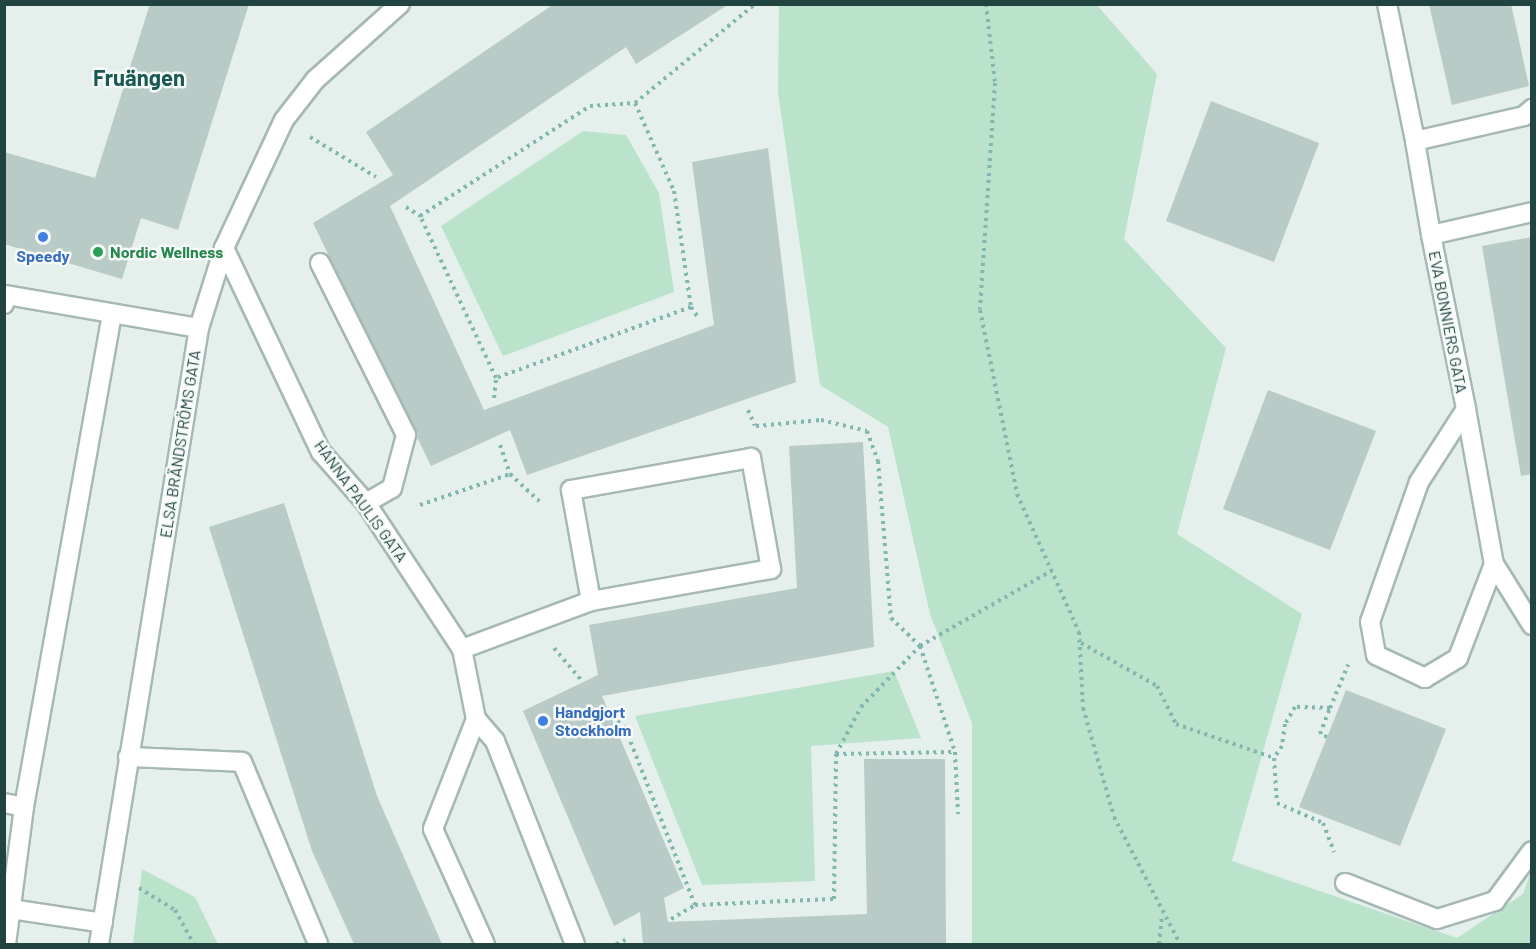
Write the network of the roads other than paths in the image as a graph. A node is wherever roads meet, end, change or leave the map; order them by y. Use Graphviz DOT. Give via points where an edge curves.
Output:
graph roads {
  1 [pos="400,4"];
  2 [pos="1387,4"];
  3 [pos="1532,109"];
  4 [pos="1415,141"];
  5 [pos="1532,212"];
  6 [pos="1431,235"];
  7 [pos="224,248"];
  8 [pos="320,263"];
  9 [pos="4,304"];
  10 [pos="112,314"];
  11 [pos="199,328"];
  12 [pos="1466,409"];
  13 [pos="366,503"];
  14 [pos="1494,564"];
  15 [pos="591,601"];
  16 [pos="1532,626"];
  17 [pos="462,649"];
  18 [pos="476,719"];
  19 [pos="128,757"];
  20 [pos="4,803"];
  21 [pos="24,807"];
  22 [pos="1532,851"];
  23 [pos="1345,883"];
  24 [pos="8,909"];
  25 [pos="103,923"];
  26 [pos="6,945"];
  27 [pos="99,945"];
  28 [pos="318,945"];
  29 [pos="485,945"];
  30 [pos="575,945"];
  1 -- 7 [label="street, ELSA BRÄNDSTRÖMS GATA" via="315,80 284,120"];
  2 -- 4 [label="street, EVA BONNIERS GATA"];
  3 -- 4 [label="street" via="1524,116"];
  4 -- 6 [label="street, EVA BONNIERS GATA"];
  5 -- 6 [label="street, EVA BONNIERS GATA"];
  6 -- 12 [label="street, EVA BONNIERS GATA"];
  7 -- 11 [label="street, ELSA BRÄNDSTRÖMS GATA"];
  7 -- 13 [label="street, HANNA PAULIS GATA" via="321,452"];
  8 -- 13 [label="street" via="406,435 392,488"];
  9 -- 10 [label="street" via="6,295"];
  10 -- 11 [label="street"];
  10 -- 21 [label="street"];
  11 -- 19 [label="street, ELSA BRÄNDSTRÖMS GATA"];
  12 -- 14 [label="street, EVA BONNIERS GATA"];
  12 -- 14 [label="street, EVA BONNIERS GATA" via="1419,482 1370,622 1376,655 1425,678 1458,658"];
  13 -- 17 [label="street, HANNA PAULIS GATA"];
  14 -- 16 [label="street"];
  15 -- 15 [label="street" via="771,569 751,458 571,490"];
  15 -- 17 [label="street"];
  17 -- 18 [label="street, HANNA PAULIS GATA"];
  18 -- 29 [label="street" via="433,829"];
  18 -- 30 [label="street" via="495,741"];
  19 -- 25 [label="street, ELSA BRÄNDSTRÖMS GATA"];
  19 -- 28 [label="street" via="242,762"];
  20 -- 21 [label="street"];
  21 -- 24 [label="street"];
  22 -- 23 [label="street" via="1495,901 1437,919"];
  24 -- 25 [label="street"];
  24 -- 26 [label="street"];
  25 -- 27 [label="street, ELSA BRÄNDSTRÖMS GATA"];
}
